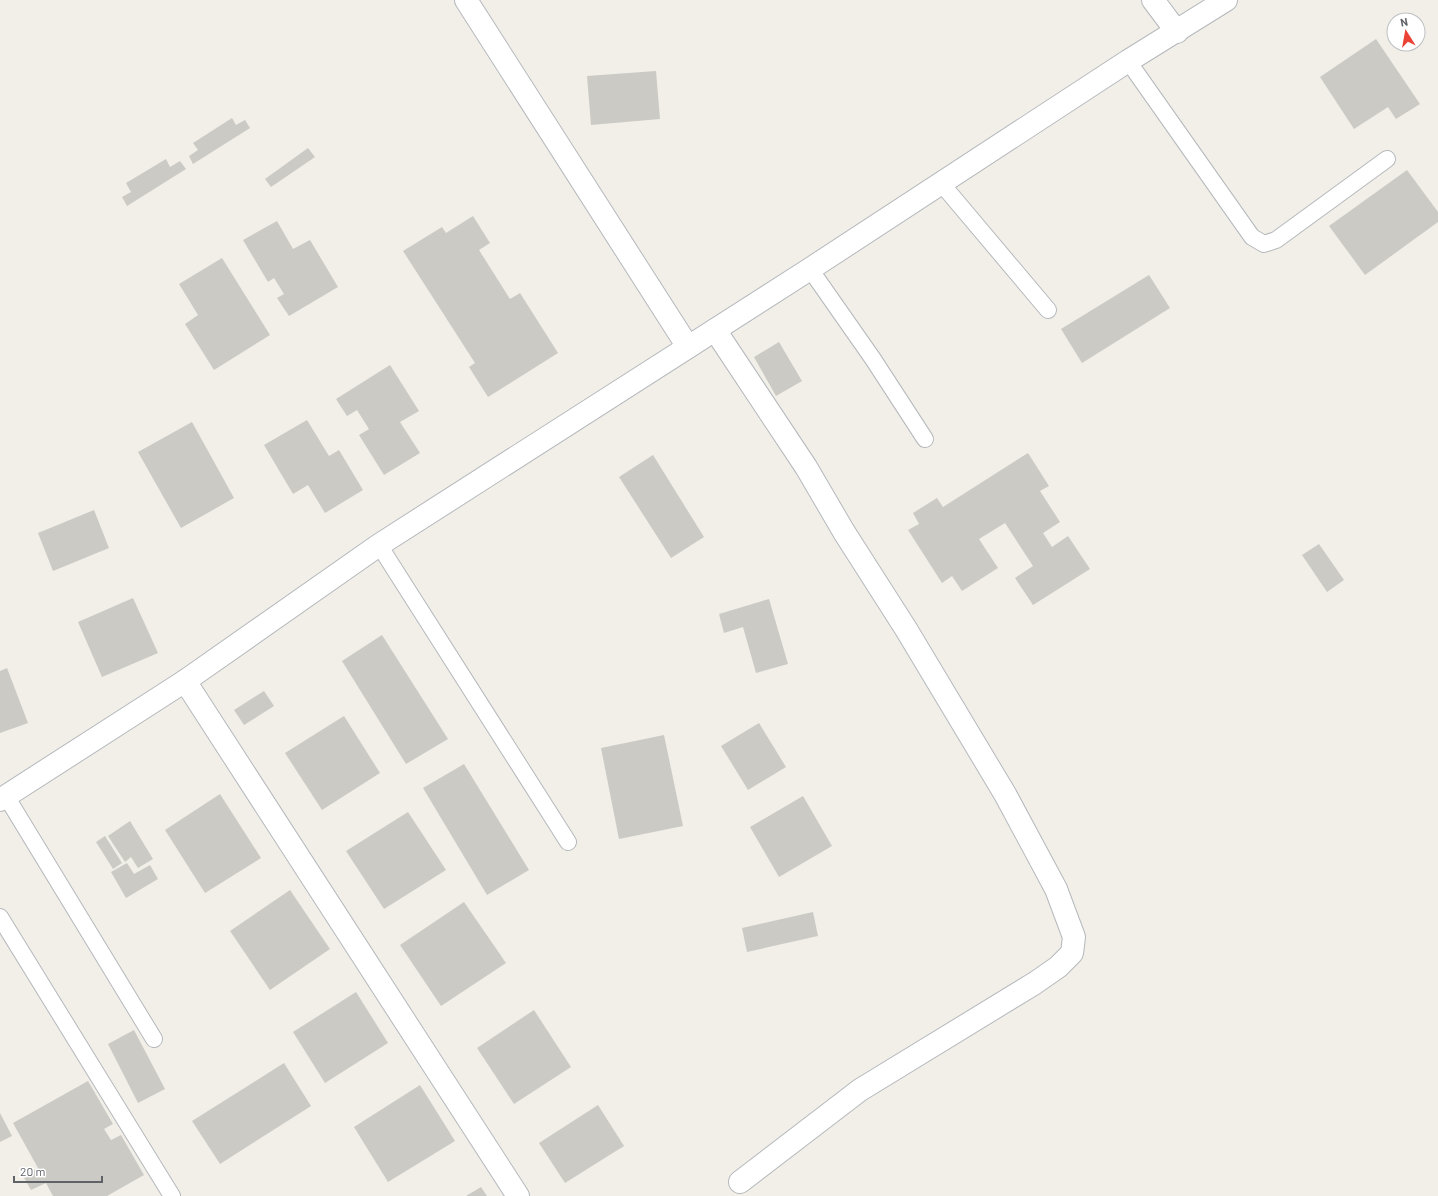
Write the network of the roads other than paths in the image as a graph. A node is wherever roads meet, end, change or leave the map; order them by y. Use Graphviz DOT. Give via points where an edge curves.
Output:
graph roads {
  1 [pos="466,0"];
  2 [pos="1153,0"];
  3 [pos="1226,0"];
  4 [pos="1177,32"];
  5 [pos="1128,61"];
  6 [pos="1387,159"];
  7 [pos="941,183"];
  8 [pos="810,269"];
  9 [pos="1048,310"];
  10 [pos="715,330"];
  11 [pos="688,347"];
  12 [pos="925,439"];
  13 [pos="379,545"];
  14 [pos="185,681"];
  15 [pos="3,798"];
  16 [pos="568,842"];
  17 [pos="0,917"];
  18 [pos="154,1039"];
  19 [pos="740,1182"];
  20 [pos="172,1196"];
  21 [pos="518,1196"];
  1 -- 11 [label="street"];
  2 -- 4 [label="street"];
  3 -- 4 [label="street"];
  4 -- 5 [label="street"];
  5 -- 6 [label="lane" via="1252,237 1264,244 1276,240"];
  5 -- 7 [label="street"];
  7 -- 8 [label="street"];
  7 -- 9 [label="lane"];
  8 -- 10 [label="street"];
  8 -- 12 [label="lane"];
  10 -- 11 [label="street"];
  10 -- 19 [label="street" via="806,467 1005,794 1056,888 1074,937 1072,953 1058,967 860,1090"];
  11 -- 13 [label="street"];
  13 -- 14 [label="street"];
  13 -- 16 [label="lane"];
  14 -- 15 [label="street"];
  14 -- 21 [label="street"];
  15 -- 18 [label="lane"];
  17 -- 20 [label="lane"];
}
